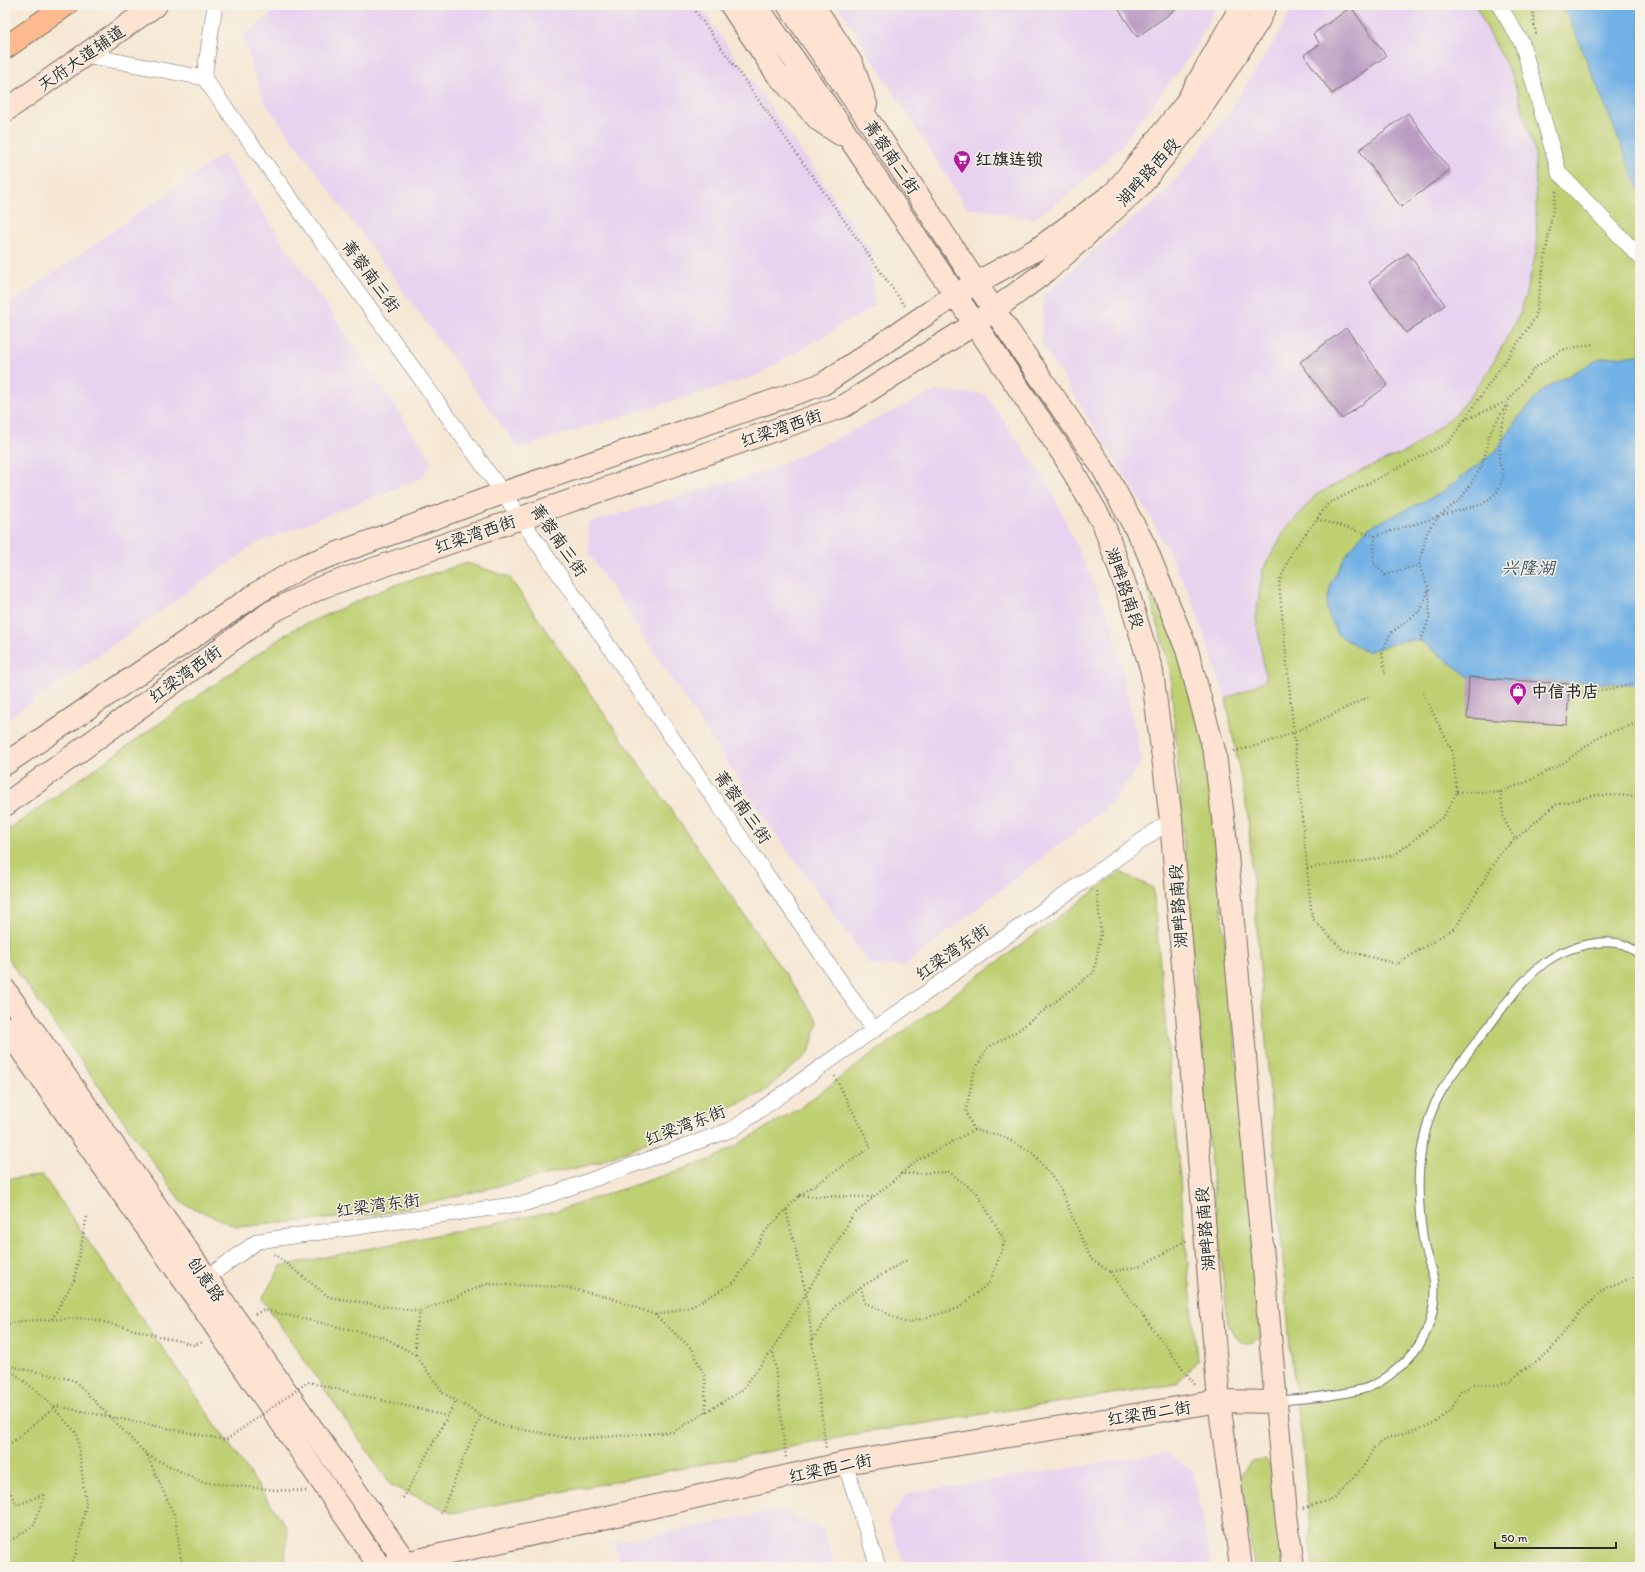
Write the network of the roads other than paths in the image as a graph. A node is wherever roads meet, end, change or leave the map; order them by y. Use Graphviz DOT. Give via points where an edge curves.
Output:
graph roads {
  1 [pos="66,5"];
  2 [pos="156,5"];
  3 [pos="215,5"];
  4 [pos="731,5"];
  5 [pos="756,5"];
  6 [pos="788,5"];
  7 [pos="813,5"];
  8 [pos="1242,5"];
  9 [pos="1266,5"];
  10 [pos="1500,5"];
  11 [pos="5,48"];
  12 [pos="85,55"];
  13 [pos="204,78"];
  14 [pos="5,111"];
  15 [pos="875,130"];
  16 [pos="852,142"];
  17 [pos="1640,257"];
  18 [pos="976,283"];
  19 [pos="956,295"];
  20 [pos="994,310"];
  21 [pos="976,323"];
  22 [pos="503,492"];
  23 [pos="521,518"];
  24 [pos="5,764"];
  25 [pos="5,804"];
  26 [pos="1171,820"];
  27 [pos="1640,955"];
  28 [pos="5,990"];
  29 [pos="5,1027"];
  30 [pos="874,1030"];
  31 [pos="198,1284"];
  32 [pos="229,1329"];
  33 [pos="1214,1402"];
  34 [pos="1277,1402"];
  35 [pos="837,1465"];
  36 [pos="402,1566"];
  37 [pos="380,1567"];
  38 [pos="878,1567"];
  39 [pos="1241,1567"];
  40 [pos="1293,1567"];
  1 -- 11 [label="highway"];
  2 -- 12 [label="street, 天府大道辅道"];
  3 -- 13 [label="street"];
  4 -- 16 [label="street" via="777,74 819,120"];
  5 -- 16 [label="street, 菁蓉南二街"];
  6 -- 15 [label="street, 菁蓉南二街"];
  7 -- 15 [label="street" via="852,64"];
  8 -- 18 [label="street, 湖畔路西段" via="1185,105 1115,192 1039,248"];
  9 -- 20 [label="street, 湖畔路西段" via="1258,22 1192,122 1139,188 1048,270"];
  10 -- 17 [label="street" via="1522,43 1559,173"];
  12 -- 13 [label="street"];
  12 -- 14 [label="street, 天府大道辅道"];
  13 -- 22 [label="street, 菁蓉南三街"];
  15 -- 18 [label="street, 菁蓉南二街"];
  16 -- 19 [label="street, 菁蓉南二街"];
  18 -- 19 [label="street, 湖畔路西段"];
  18 -- 20 [label="street, 菁蓉南二街"];
  19 -- 21 [label="street, 湖畔路南段"];
  19 -- 22 [label="street, 红梁湾西街" via="823,384"];
  20 -- 21 [label="street, 湖畔路西段"];
  20 -- 34 [label="street, 湖畔路南段" via="1102,466 1145,546 1187,650 1215,754 1225,833"];
  21 -- 23 [label="street, 红梁湾西街" via="844,406"];
  21 -- 26 [label="street, 湖畔路南段" via="1063,454 1104,525 1152,672"];
  22 -- 23 [label="street, 菁蓉南三街"];
  22 -- 24 [label="street, 红梁湾西街" via="305,565 259,592"];
  23 -- 25 [label="street, 红梁湾西街" via="322,587 271,612"];
  23 -- 30 [label="street, 菁蓉南三街"];
  26 -- 30 [label="street, 红梁湾东街"];
  26 -- 33 [label="street, 湖畔路南段" via="1205,1230"];
  27 -- 34 [label="lane" via="1623,944 1602,944 1579,946 1554,956 1518,988 1442,1091 1430,1119 1422,1149 1420,1183 1420,1216 1424,1246 1434,1281 1432,1313 1423,1338 1410,1358 1368,1387"];
  28 -- 31 [label="street, 创意路"];
  29 -- 31 [label="street, 创意路"];
  30 -- 31 [label="street, 红梁湾东街" via="733,1129 527,1203 258,1241"];
  31 -- 32 [label="street, 创意路"];
  32 -- 36 [label="street, 创意路"];
  32 -- 37 [label="street, 创意路" via="328,1491"];
  33 -- 34 [label="street, 红梁西二街"];
  33 -- 35 [label="street, 红梁西二街"];
  33 -- 39 [label="street, 湖畔路南段"];
  34 -- 40 [label="street, 湖畔路南段"];
  35 -- 36 [label="street, 红梁西二街"];
  35 -- 38 [label="street"];
}
